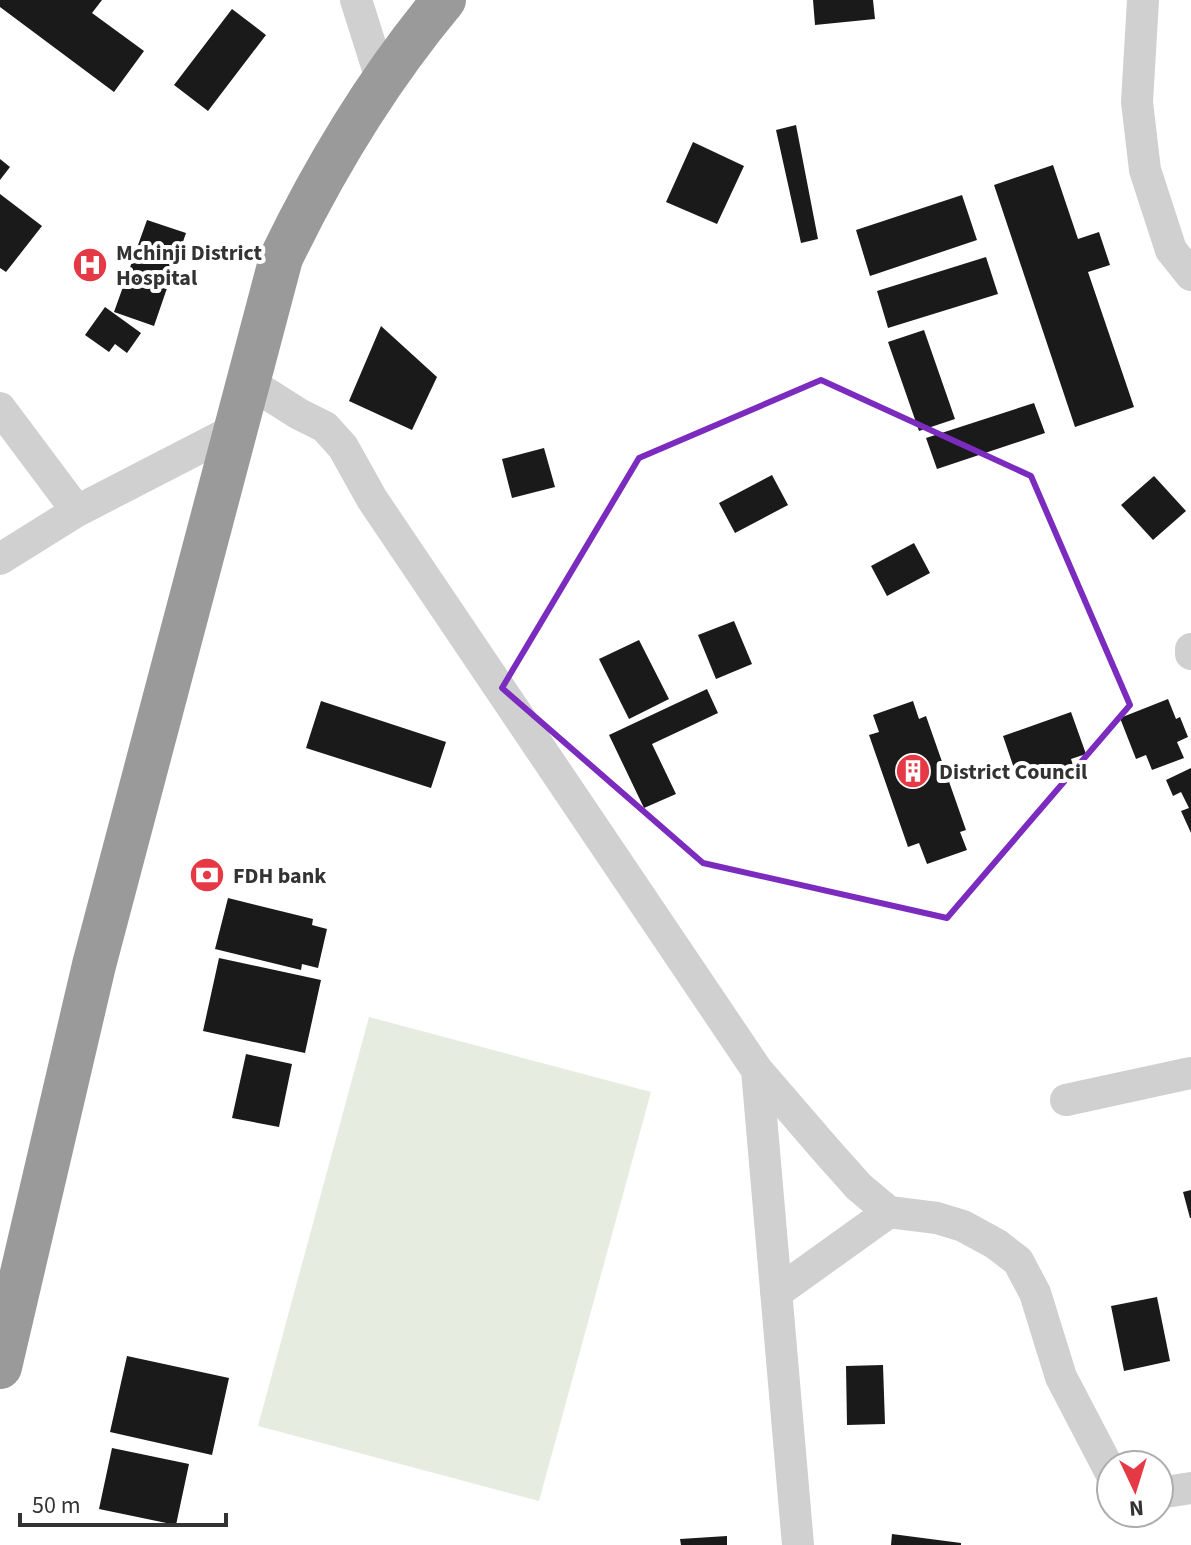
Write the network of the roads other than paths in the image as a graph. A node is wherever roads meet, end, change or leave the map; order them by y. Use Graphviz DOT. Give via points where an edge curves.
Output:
graph roads {
  1 [pos="356,0"];
  2 [pos="444,0"];
  3 [pos="1143,0"];
  4 [pos="382,82"];
  5 [pos="1191,275"];
  6 [pos="247,381"];
  7 [pos="0,408"];
  8 [pos="234,430"];
  9 [pos="77,511"];
  10 [pos="0,559"];
  11 [pos="757,1070"];
  12 [pos="1191,1073"];
  13 [pos="1066,1100"];
  14 [pos="889,1212"];
  15 [pos="776,1293"];
  16 [pos="0,1367"];
  17 [pos="1098,1449"];
  18 [pos="798,1545"];
  1 -- 4 [label="street"];
  2 -- 4 [label="highway"];
  3 -- 5 [label="street" via="1137,102 1145,170 1171,250"];
  4 -- 6 [label="highway" via="312,194 281,258"];
  6 -- 8 [label="highway"];
  6 -- 11 [label="street" via="325,427 343,447 372,499"];
  7 -- 9 [label="street"];
  8 -- 9 [label="street"];
  8 -- 16 [label="highway" via="94,965"];
  9 -- 10 [label="street"];
  11 -- 14 [label="street" via="843,1171"];
  11 -- 15 [label="street"];
  12 -- 13 [label="street"];
  14 -- 15 [label="street"];
  14 -- 17 [label="street" via="963,1226 1018,1261 1035,1293 1061,1377"];
  15 -- 18 [label="street"];
}
